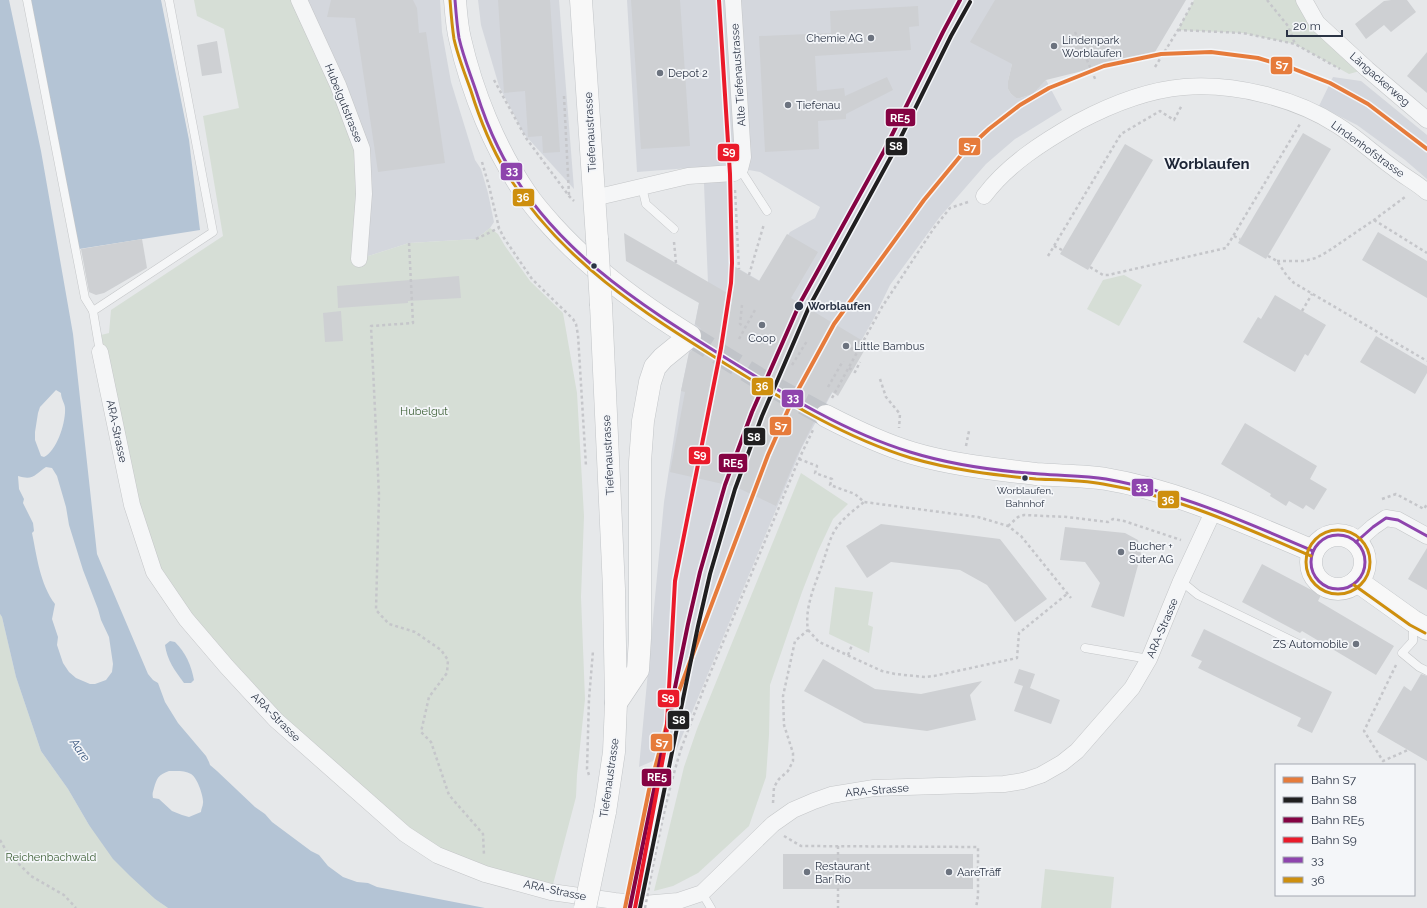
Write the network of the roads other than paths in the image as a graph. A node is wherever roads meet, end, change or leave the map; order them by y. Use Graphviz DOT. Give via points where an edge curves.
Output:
graph roads {
  1 [pos="27,0"];
  2 [pos="169,0"];
  3 [pos="299,0"];
  4 [pos="455,0"];
  5 [pos="581,0"];
  6 [pos="733,0"];
  7 [pos="1304,0"];
  8 [pos="1427,120"];
  9 [pos="740,169"];
  10 [pos="642,187"];
  11 [pos="1423,189"];
  12 [pos="984,196"];
  13 [pos="585,200"];
  14 [pos="767,211"];
  15 [pos="674,229"];
  16 [pos="359,259"];
  17 [pos="93,311"];
  18 [pos="100,352"];
  19 [pos="826,416"];
  20 [pos="1214,510"];
  21 [pos="1427,536"];
  22 [pos="1356,542"];
  23 [pos="1313,551"];
  24 [pos="1181,581"];
  25 [pos="1357,581"];
  26 [pos="1420,625"];
  27 [pos="1301,646"];
  28 [pos="1085,648"];
  29 [pos="1150,659"];
  30 [pos="1427,672"];
  31 [pos="616,703"];
  32 [pos="702,892"];
  33 [pos="585,908"];
  34 [pos="711,908"];
  1 -- 17 [label="lane" via="85,298"];
  2 -- 17 [label="lane" via="213,232"];
  3 -- 16 [label="street, Hubelgutstrasse" via="338,85 362,149 364,194"];
  4 -- 31 [label="main road" via="459,38 467,67 503,157 526,195 570,245 606,278 690,336 655,367 650,382 643,421 640,462 638,670"];
  5 -- 13 [label="main road, Tiefenaustrasse"];
  6 -- 9 [label="street, Alte Tiefenaustrasse" via="743,156"];
  7 -- 8 [label="street, Längackerweg" via="1317,23"];
  9 -- 10 [label="street" via="734,173 688,176"];
  9 -- 14 [label="lane"];
  10 -- 13 [label="street"];
  10 -- 15 [label="lane" via="646,204"];
  11 -- 12 [label="street, Lindenhofstrasse" via="1350,133 1308,109 1239,90 1184,87 1121,102 1075,124 1011,166"];
  13 -- 31 [label="main road, Tiefenaustrasse, bridge" via="597,239"];
  17 -- 18 [label="lane"];
  18 -- 32 [label="street, ARA-Strasse" via="132,505 154,572 186,619 276,720 405,834 437,855 485,874 551,892 615,902 643,904 678,901"];
  19 -- 20 [label="main road" via="899,448 938,460 993,469 1105,479 1154,490"];
  20 -- 23 [label="main road"];
  20 -- 24 [label="street, ARA-Strasse"];
  21 -- 22 [label="street" via="1398,520 1386,518"];
  22 -- 23 [label="main road" via="1345,535 1337,534 1319,542"];
  22 -- 25 [label="main road" via="1365,558 1364,569"];
  23 -- 25 [label="main road" via="1312,570 1325,585 1338,589"];
  24 -- 27 [label="lane" via="1198,595"];
  24 -- 29 [label="street, ARA-Strasse"];
  25 -- 26 [label="main road"];
  26 -- 30 [label="lane" via="1413,642 1402,653"];
  28 -- 29 [label="lane"];
  29 -- 32 [label="street, ARA-Strasse" via="1132,688 1077,751 1041,776 1004,784 874,788 831,795 792,810 773,824"];
  31 -- 33 [label="main road, Tiefenaustrasse, bridge" via="610,781"];
  32 -- 34 [label="lane"];
}
